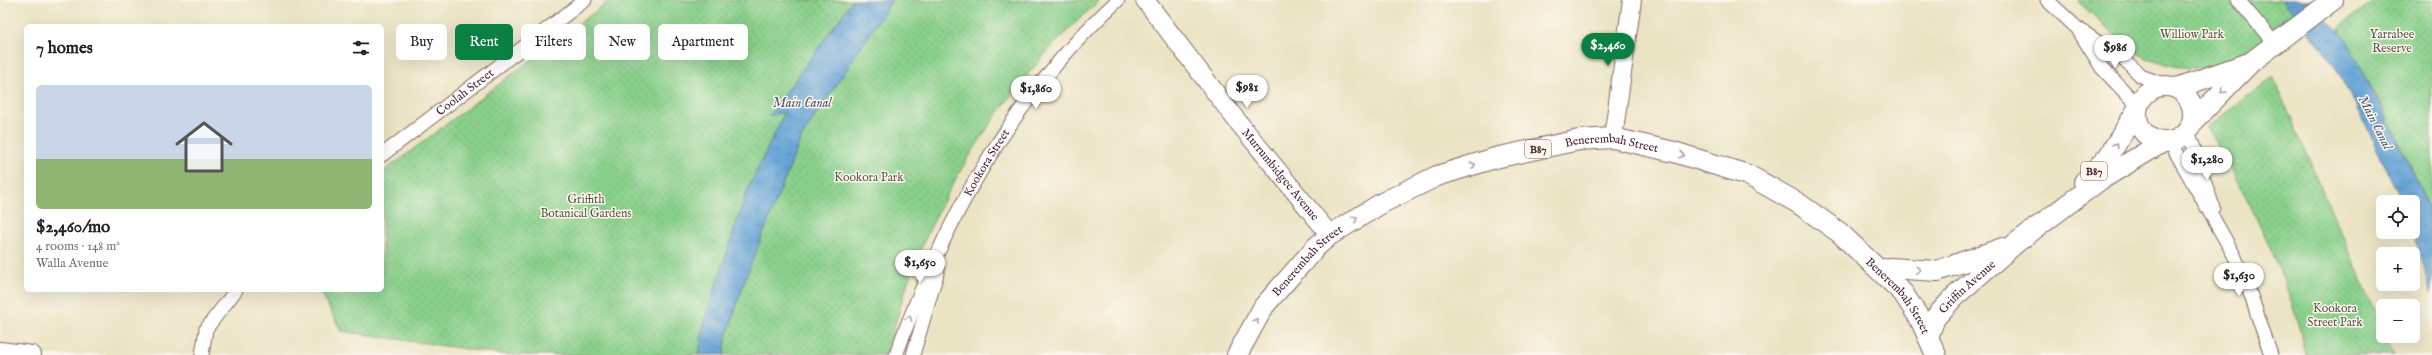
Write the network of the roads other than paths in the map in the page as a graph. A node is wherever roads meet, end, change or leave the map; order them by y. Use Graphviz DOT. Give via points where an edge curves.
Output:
graph roads {
  1 [pos="585,0"];
  2 [pos="1118,0"];
  3 [pos="1145,0"];
  4 [pos="1632,0"];
  5 [pos="2047,0"];
  6 [pos="2238,0"];
  7 [pos="2331,1"];
  8 [pos="2076,27"];
  9 [pos="2275,44"];
  10 [pos="2250,63"];
  11 [pos="2171,87"];
  12 [pos="2138,108"];
  13 [pos="2190,127"];
  14 [pos="1613,138"];
  15 [pos="2166,142"];
  16 [pos="384,153"];
  17 [pos="953,220"];
  18 [pos="2041,224"];
  19 [pos="2222,234"];
  20 [pos="1330,235"];
  21 [pos="2016,243"];
  22 [pos="1880,270"];
  23 [pos="234,292"];
  24 [pos="1932,346"];
  25 [pos="0,351"];
  26 [pos="32,355"];
  27 [pos="202,355"];
  28 [pos="896,355"];
  29 [pos="913,355"];
  30 [pos="1237,355"];
  31 [pos="2271,355"];
  1 -- 16 [label="street, Coolah Street"];
  2 -- 17 [label="street, Kookora Street" via="1065,52 1012,122 994,147"];
  3 -- 20 [label="street, Murrumbidgee Avenue" via="1234,117"];
  4 -- 14 [label="street"];
  5 -- 8 [label="street"];
  6 -- 9 [label="street"];
  7 -- 9 [label="main road, B87"];
  8 -- 11 [label="street" via="2128,63 2141,76"];
  8 -- 12 [label="street" via="2102,68"];
  9 -- 10 [label="main road, B87"];
  10 -- 11 [label="main road, B87"];
  10 -- 13 [label="main road, B87, one-way"];
  11 -- 12 [label="main road, B87" via="2152,89 2146,93"];
  11 -- 13 [label="main road" via="2184,92 2191,103 2194,115"];
  12 -- 15 [label="main road" via="2141,129 2148,136"];
  18 -- 12 [label="main road, Griffin Avenue / B87, one-way" via="2108,158"];
  13 -- 15 [label="main road, B87" via="2177,140"];
  13 -- 19 [label="street"];
  20 -- 14 [label="main road, Benerembah Street / B87, one-way" via="1382,203 1437,176 1495,158 1579,140"];
  14 -- 22 [label="main road, Benerembah Street / B87, one-way" via="1674,152 1748,175 1798,203 1840,233"];
  15 -- 18 [label="main road, Griffin Avenue / B87" via="2100,180"];
  15 -- 19 [label="street"];
  28 -- 17 [label="street, Kookora Street, one-way" via="914,306"];
  17 -- 29 [label="street, Kookora Street"];
  18 -- 21 [label="main road, Griffin Avenue / B87"];
  19 -- 31 [label="street" via="2248,287"];
  30 -- 20 [label="main road, Benerembah Street / B87, one-way" via="1264,306"];
  22 -- 21 [label="main road, Griffin Avenue / B87, one-way" via="1890,268 1937,272"];
  21 -- 24 [label="main road, Griffin Avenue / B87" via="1954,297 1935,318"];
  22 -- 24 [label="main road, Benerembah Street / B87" via="1903,293"];
  23 -- 27 [label="street" via="206,329"];
  25 -- 26 [label="street"];
}
